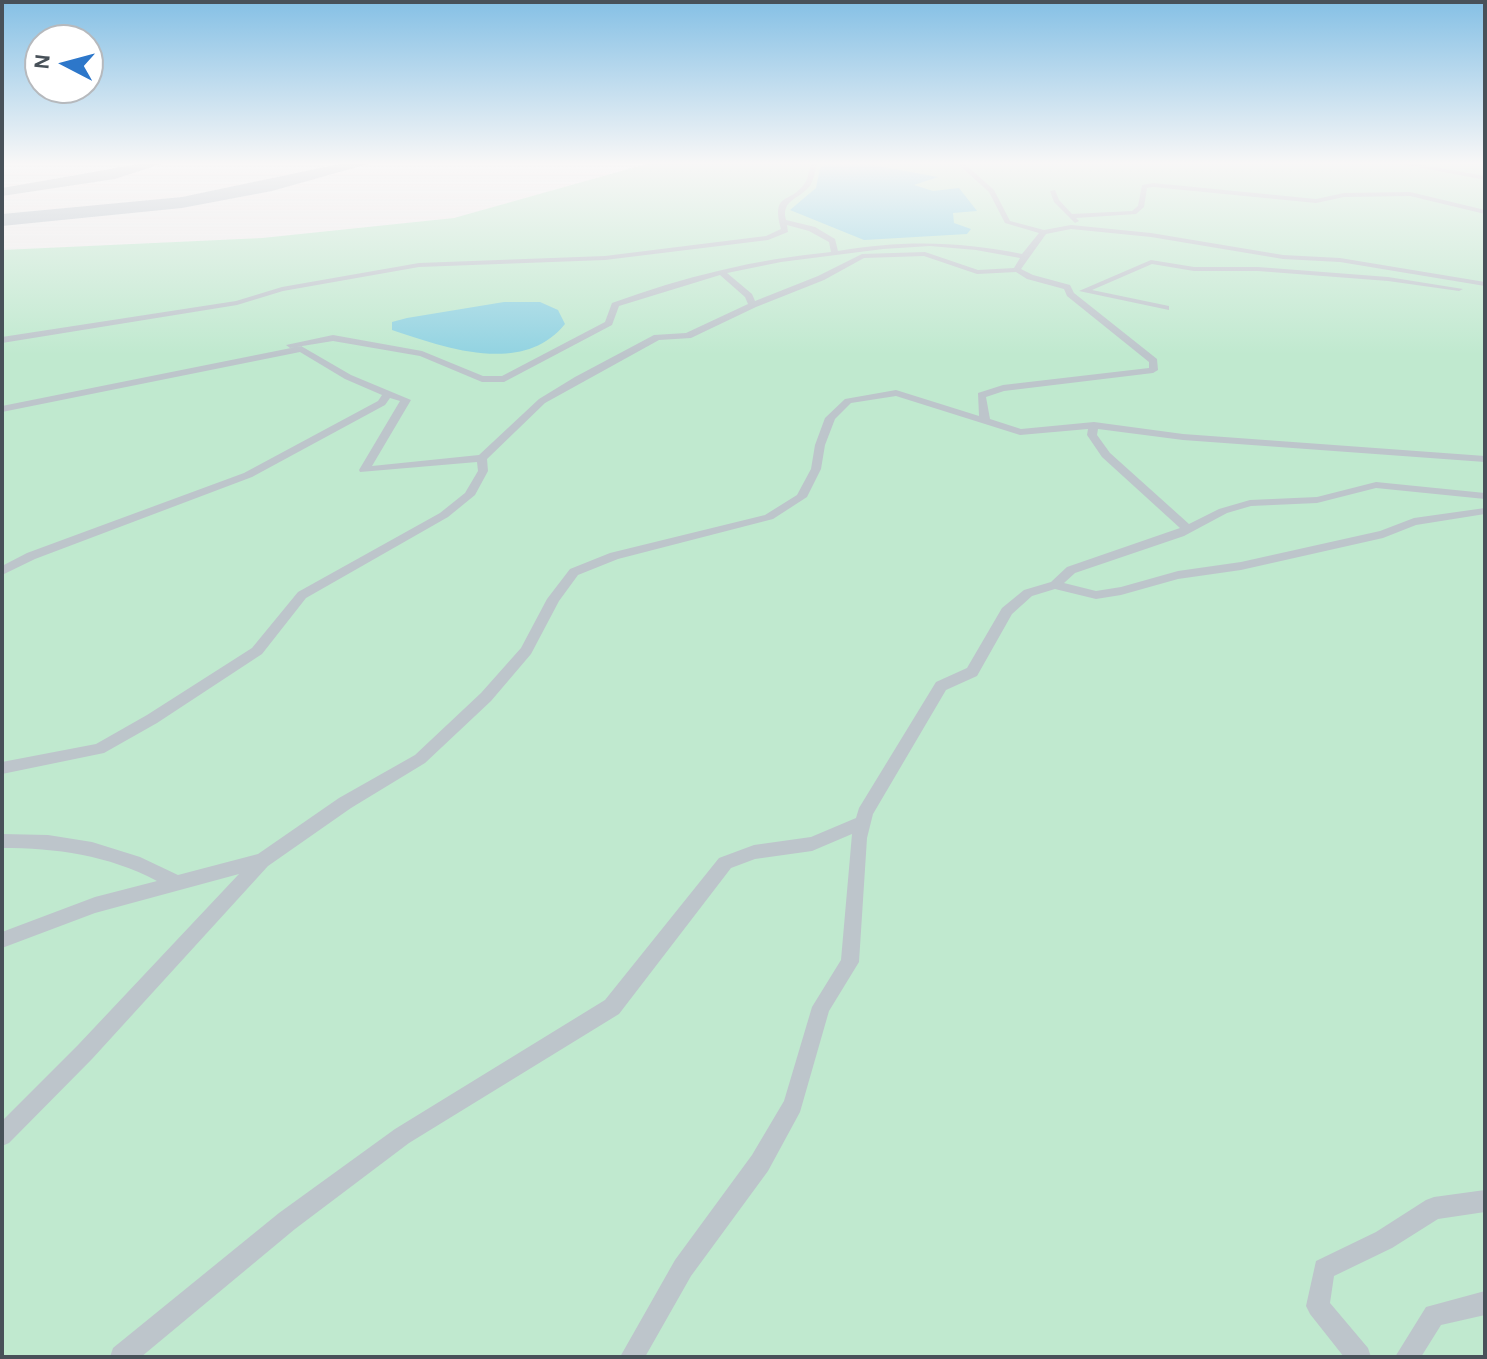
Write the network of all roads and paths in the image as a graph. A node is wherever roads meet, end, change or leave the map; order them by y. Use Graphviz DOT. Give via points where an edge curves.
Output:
graph roads {
  1 [pos="785,227"];
  2 [pos="806,227"];
  3 [pos="1027,227"];
  4 [pos="1069,227"];
  5 [pos="1075,227"];
  6 [pos="1044,232"];
  7 [pos="835,254"];
  8 [pos="1024,257"];
  9 [pos="1017,270"];
  10 [pos="723,274"];
  11 [pos="1485,284"];
  12 [pos="1067,287"];
  13 [pos="1083,291"];
  14 [pos="1485,293"];
  15 [pos="753,305"];
  16 [pos="1166,308"];
  17 [pos="2,340"];
  18 [pos="270,353"];
  19 [pos="388,394"];
  20 [pos="2,409"];
  21 [pos="985,421"];
  22 [pos="1094,425"];
  23 [pos="482,458"];
  24 [pos="1485,459"];
  25 [pos="1485,496"];
  26 [pos="1485,511"];
  27 [pos="1188,529"];
  28 [pos="2,571"];
  29 [pos="1055,585"];
  30 [pos="2,768"];
  31 [pos="863,822"];
  32 [pos="2,841"];
  33 [pos="262,861"];
  34 [pos="175,882"];
  35 [pos="2,940"];
  36 [pos="2,1136"];
  37 [pos="1485,1201"];
  38 [pos="1485,1303"];
  39 [pos="122,1357"];
  40 [pos="632,1357"];
  41 [pos="1359,1357"];
  42 [pos="1407,1357"];
  1 -- 17 [label="lane" via="768,238 605,258 419,265 282,289 237,303"];
  2 -- 7 [label="lane" via="832,241"];
  3 -- 6 [label="lane"];
  4 -- 6 [label="lane"];
  5 -- 11 [label="lane"];
  6 -- 8 [label="lane"];
  7 -- 8 [label="lane" via="897,243 937,243"];
  7 -- 10 [label="lane" via="776,259"];
  8 -- 9 [label="lane"];
  9 -- 12 [label="lane"];
  9 -- 15 [label="lane" via="977,272 925,254 862,256"];
  10 -- 15 [label="lane"];
  10 -- 18 [label="lane" via="615,305 609,323 504,379 482,379 422,354 333,338 293,343"];
  12 -- 13 [label="lane"];
  12 -- 21 [label="lane" via="1154,361 1153,370 1003,388 981,395"];
  13 -- 14 [label="lane" via="1151,262 1388,279"];
  13 -- 16 [label="lane"];
  15 -- 23 [label="lane" via="688,336 657,337 578,379 542,401"];
  18 -- 19 [label="lane" via="301,349"];
  18 -- 20 [label="lane"];
  19 -- 23 [label="lane" via="406,400 364,470"];
  19 -- 28 [label="lane" via="382,403 248,475"];
  21 -- 22 [label="lane" via="1020,432"];
  21 -- 33 [label="lane" via="896,393 848,401 830,418 816,469 801,497 769,517 614,556 574,572 526,651 420,759"];
  22 -- 24 [label="lane" via="1183,437"];
  22 -- 27 [label="lane" via="1092,435 1106,455"];
  23 -- 30 [label="lane" via="483,471 469,495 444,515 302,595 257,651 152,719 99,749"];
  25 -- 27 [label="lane" via="1376,485 1317,500 1250,503"];
  26 -- 29 [label="lane" via="1414,522 1383,534 1121,591 1096,595"];
  27 -- 29 [label="lane" via="1071,570"];
  29 -- 31 [label="lane" via="1028,593 1007,611 972,672 941,686"];
  31 -- 39 [label="lane" via="812,844 754,852 725,863 612,1007 402,1136 287,1221"];
  31 -- 40 [label="lane" via="850,962 821,1007 793,1105 760,1163 683,1268"];
  32 -- 34 [label="lane" via="44,840 136,860"];
  33 -- 34 [label="lane"];
  33 -- 36 [label="lane"];
  34 -- 35 [label="lane"];
  37 -- 41 [label="lane" via="1434,1208 1324,1269 1318,1306"];
  38 -- 42 [label="lane" via="1434,1315"];
}
